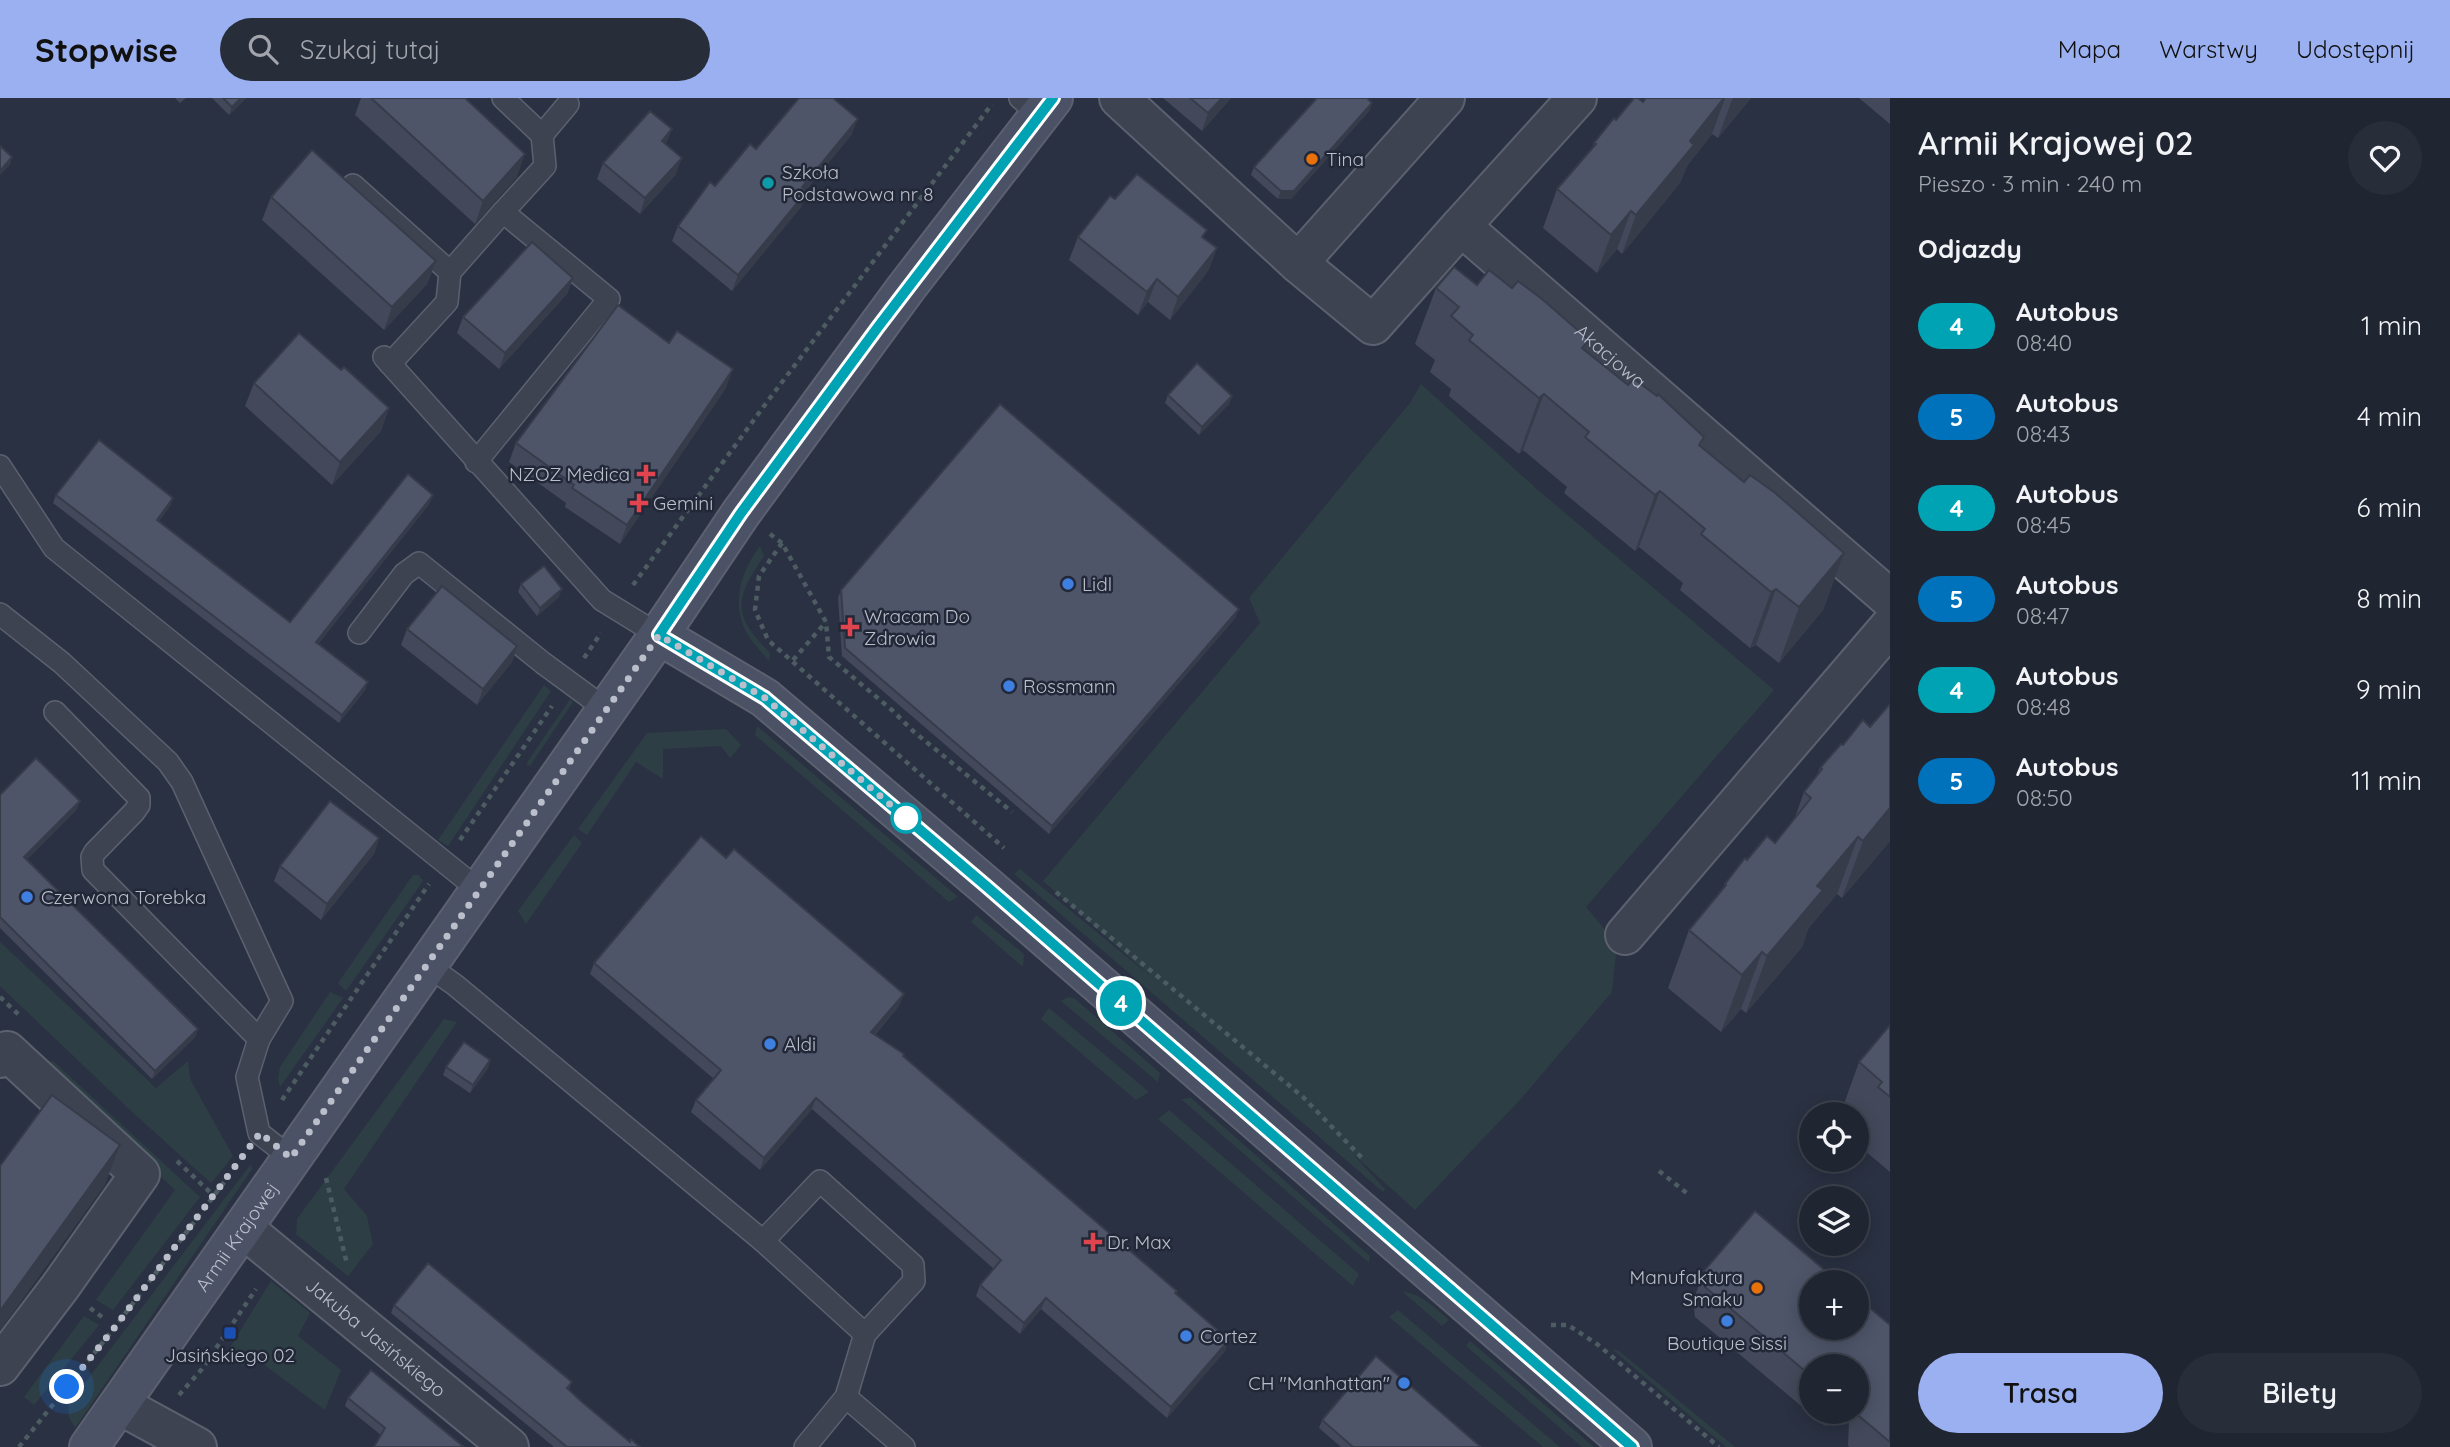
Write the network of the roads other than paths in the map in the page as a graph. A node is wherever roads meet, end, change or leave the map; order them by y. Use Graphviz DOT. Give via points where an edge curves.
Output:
graph roads {
  1 [pos="503,98"];
  2 [pos="1119,98"];
  3 [pos="1445,98"];
  4 [pos="1577,98"];
  5 [pos="1038,103"];
  6 [pos="568,104"];
  7 [pos="542,135"];
  8 [pos="353,185"];
  9 [pos="503,212"];
  10 [pos="1461,226"];
  11 [pos="1298,263"];
  12 [pos="450,272"];
  13 [pos="476,462"];
  14 [pos="0,466"];
  15 [pos="1890,599"];
  16 [pos="0,614"];
  17 [pos="1890,626"];
  18 [pos="359,633"];
  19 [pos="659,635"];
  20 [pos="607,710"];
  21 [pos="55,712"];
  22 [pos="479,890"];
  23 [pos="1625,935"];
  24 [pos="426,965"];
  25 [pos="259,1039"];
  26 [pos="0,1058"];
  27 [pos="307,1162"];
  28 [pos="243,1228"];
  29 [pos="763,1241"];
  30 [pos="865,1334"];
  31 [pos="0,1366"];
  32 [pos="846,1397"];
  33 [pos="120,1405"];
  34 [pos="89,1447"];
  35 [pos="197,1447"];
  36 [pos="509,1447"];
  37 [pos="805,1447"];
  38 [pos="904,1447"];
  39 [pos="1632,1447"];
  1 -- 7 [label="lane"];
  2 -- 11 [label="street"];
  3 -- 11 [label="street"];
  4 -- 10 [label="street"];
  5 -- 19 [label="street, Armii Krajowej" via="741,513"];
  6 -- 7 [label="lane"];
  7 -- 9 [label="lane" via="545,166"];
  8 -- 12 [label="lane"];
  9 -- 12 [label="lane"];
  9 -- 13 [label="lane" via="609,299"];
  10 -- 11 [label="street" via="1373,325"];
  10 -- 15 [label="street, Akacjowa"];
  12 -- 13 [label="lane" via="447,302 387,360"];
  13 -- 19 [label="lane" via="602,600"];
  14 -- 22 [label="lane" via="54,548"];
  16 -- 25 [label="lane" via="62,663 168,762 182,782 282,1001"];
  17 -- 23 [label="street"];
  18 -- 20 [label="lane" via="404,574 419,563"];
  19 -- 20 [label="street, Armii Krajowej"];
  19 -- 39 [label="street" via="765,698"];
  20 -- 22 [label="street, Armii Krajowej"];
  21 -- 25 [label="lane" via="139,798 134,812 95,852 93,870"];
  22 -- 24 [label="street, Armii Krajowej"];
  24 -- 27 [label="street, Armii Krajowej"];
  24 -- 29 [label="lane"];
  25 -- 27 [label="lane" via="247,1077 260,1133"];
  26 -- 31 [label="street" via="7,1051 140,1174"];
  27 -- 28 [label="street, Armii Krajowej"];
  28 -- 33 [label="street, Armii Krajowej"];
  28 -- 36 [label="street, Jakuba Jasińskiego"];
  29 -- 30 [label="lane"];
  29 -- 30 [label="lane" via="820,1181 913,1265 914,1281"];
  30 -- 32 [label="lane"];
  32 -- 37 [label="lane"];
  32 -- 38 [label="lane"];
  33 -- 34 [label="street, Armii Krajowej"];
  33 -- 35 [label="street"];
}
